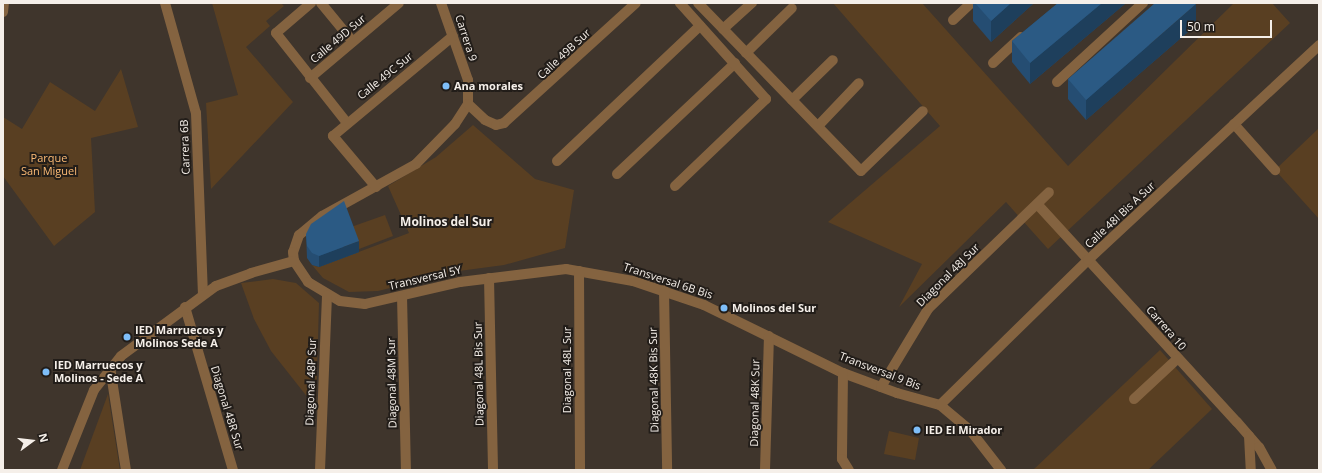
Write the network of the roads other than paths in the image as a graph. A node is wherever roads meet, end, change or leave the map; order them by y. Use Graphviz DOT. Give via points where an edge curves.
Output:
graph roads {
  1 [pos="4,3"];
  2 [pos="165,3"];
  3 [pos="311,3"];
  4 [pos="321,3"];
  5 [pos="399,3"];
  6 [pos="441,3"];
  7 [pos="680,3"];
  8 [pos="698,3"];
  9 [pos="752,3"];
  10 [pos="971,3"];
  11 [pos="1143,3"];
  12 [pos="633,4"];
  13 [pos="792,8"];
  14 [pos="3,12"];
  15 [pos="953,20"];
  16 [pos="700,26"];
  17 [pos="1031,28"];
  18 [pos="723,29"];
  19 [pos="453,36"];
  20 [pos="353,42"];
  21 [pos="1319,45"];
  22 [pos="746,52"];
  23 [pos="833,60"];
  24 [pos="735,63"];
  25 [pos="993,63"];
  26 [pos="310,78"];
  27 [pos="1057,82"];
  28 [pos="859,83"];
  29 [pos="792,100"];
  30 [pos="468,104"];
  31 [pos="923,111"];
  32 [pos="347,123"];
  33 [pos="1234,124"];
  34 [pos="818,126"];
  35 [pos="557,161"];
  36 [pos="1275,170"];
  37 [pos="617,174"];
  38 [pos="675,186"];
  39 [pos="376,187"];
  40 [pos="1049,192"];
  41 [pos="1038,204"];
  42 [pos="1088,260"];
  43 [pos="294,261"];
  44 [pos="579,271"];
  45 [pos="489,278"];
  46 [pos="664,290"];
  47 [pos="203,294"];
  48 [pos="327,296"];
  49 [pos="402,296"];
  50 [pos="185,307"];
  51 [pos="769,336"];
  52 [pos="1177,359"];
  53 [pos="110,367"];
  54 [pos="843,373"];
  55 [pos="881,387"];
  56 [pos="1134,399"];
  57 [pos="940,405"];
  58 [pos="1249,436"];
  59 [pos="62,470"];
  60 [pos="126,470"];
  61 [pos="233,470"];
  62 [pos="320,470"];
  63 [pos="406,470"];
  64 [pos="493,470"];
  65 [pos="580,470"];
  66 [pos="667,470"];
  67 [pos="765,470"];
  68 [pos="849,470"];
  69 [pos="1001,470"];
  70 [pos="1251,470"];
  71 [pos="1272,470"];
  1 -- 14 [label="street"];
  2 -- 47 [label="street, Carrera 6B" via="196,113"];
  3 -- 26 [label="street" via="276,34"];
  4 -- 20 [label="street"];
  5 -- 20 [label="street, Calle 49D Sur"];
  6 -- 19 [label="street, Carrera 9"];
  7 -- 16 [label="street"];
  8 -- 18 [label="street"];
  9 -- 18 [label="street"];
  10 -- 15 [label="street"];
  11 -- 27 [label="street"];
  12 -- 30 [label="street, Calle 49B Sur" via="504,123 496,125 485,120"];
  13 -- 22 [label="street"];
  16 -- 24 [label="street"];
  16 -- 35 [label="street"];
  17 -- 25 [label="street"];
  18 -- 22 [label="street"];
  19 -- 30 [label="street, Carrera 9" via="468,80"];
  19 -- 32 [label="street, Calle 49C Sur"];
  20 -- 26 [label="street, Calle 49D Sur"];
  21 -- 33 [label="street, Calle 48I Bis A Sur"];
  22 -- 29 [label="street"];
  23 -- 29 [label="street"];
  24 -- 37 [label="street"];
  24 -- 38 [label="street" via="765,95 765,102"];
  26 -- 32 [label="street"];
  28 -- 34 [label="street"];
  29 -- 34 [label="street"];
  30 -- 39 [label="street" via="456,124 428,154 406,171"];
  31 -- 34 [label="street" via="861,171"];
  32 -- 39 [label="street, Calle 49C Sur" via="333,136"];
  33 -- 36 [label="street"];
  33 -- 42 [label="street, Calle 48I Bis A Sur"];
  39 -- 43 [label="street" via="310,224 294,244"];
  40 -- 41 [label="street, Diagonal 48J Sur"];
  41 -- 42 [label="street, Carrera 10"];
  41 -- 55 [label="street, Diagonal 48J Sur" via="928,309"];
  42 -- 52 [label="street, Carrera 10"];
  42 -- 57 [label="street, Calle 48I Bis A Sur"];
  43 -- 47 [label="street" via="233,279"];
  43 -- 48 [label="street, Transversal 5Y" via="308,282"];
  44 -- 45 [label="street, Transversal 5Y" via="566,269"];
  44 -- 46 [label="street, Transversal 6B Bis" via="608,275"];
  44 -- 65 [label="street, Diagonal 48L Sur"];
  45 -- 49 [label="street, Transversal 5Y" via="436,286"];
  45 -- 64 [label="street, Diagonal 48L Bis Sur"];
  46 -- 51 [label="street, Transversal 6B Bis" via="704,304"];
  46 -- 66 [label="street, Diagonal 48K Bis Sur"];
  47 -- 50 [label="street"];
  48 -- 49 [label="street, Transversal 5Y" via="340,301 365,304"];
  48 -- 62 [label="street, Diagonal 48P Sur"];
  49 -- 63 [label="street, Diagonal 48M Sur"];
  50 -- 53 [label="street"];
  50 -- 61 [label="street, Diagonal 48R Sur"];
  51 -- 54 [label="street, Transversal 9 Bis"];
  51 -- 67 [label="street, Diagonal 48K Sur"];
  52 -- 56 [label="street"];
  52 -- 58 [label="street, Carrera 10"];
  53 -- 59 [label="street" via="87,403"];
  53 -- 60 [label="street"];
  54 -- 55 [label="street, Transversal 9 Bis"];
  54 -- 68 [label="street" via="842,459"];
  55 -- 57 [label="street, Transversal 9 Bis"];
  57 -- 69 [label="street" via="970,430"];
  58 -- 70 [label="street"];
  58 -- 71 [label="street, Carrera 10"];
}
